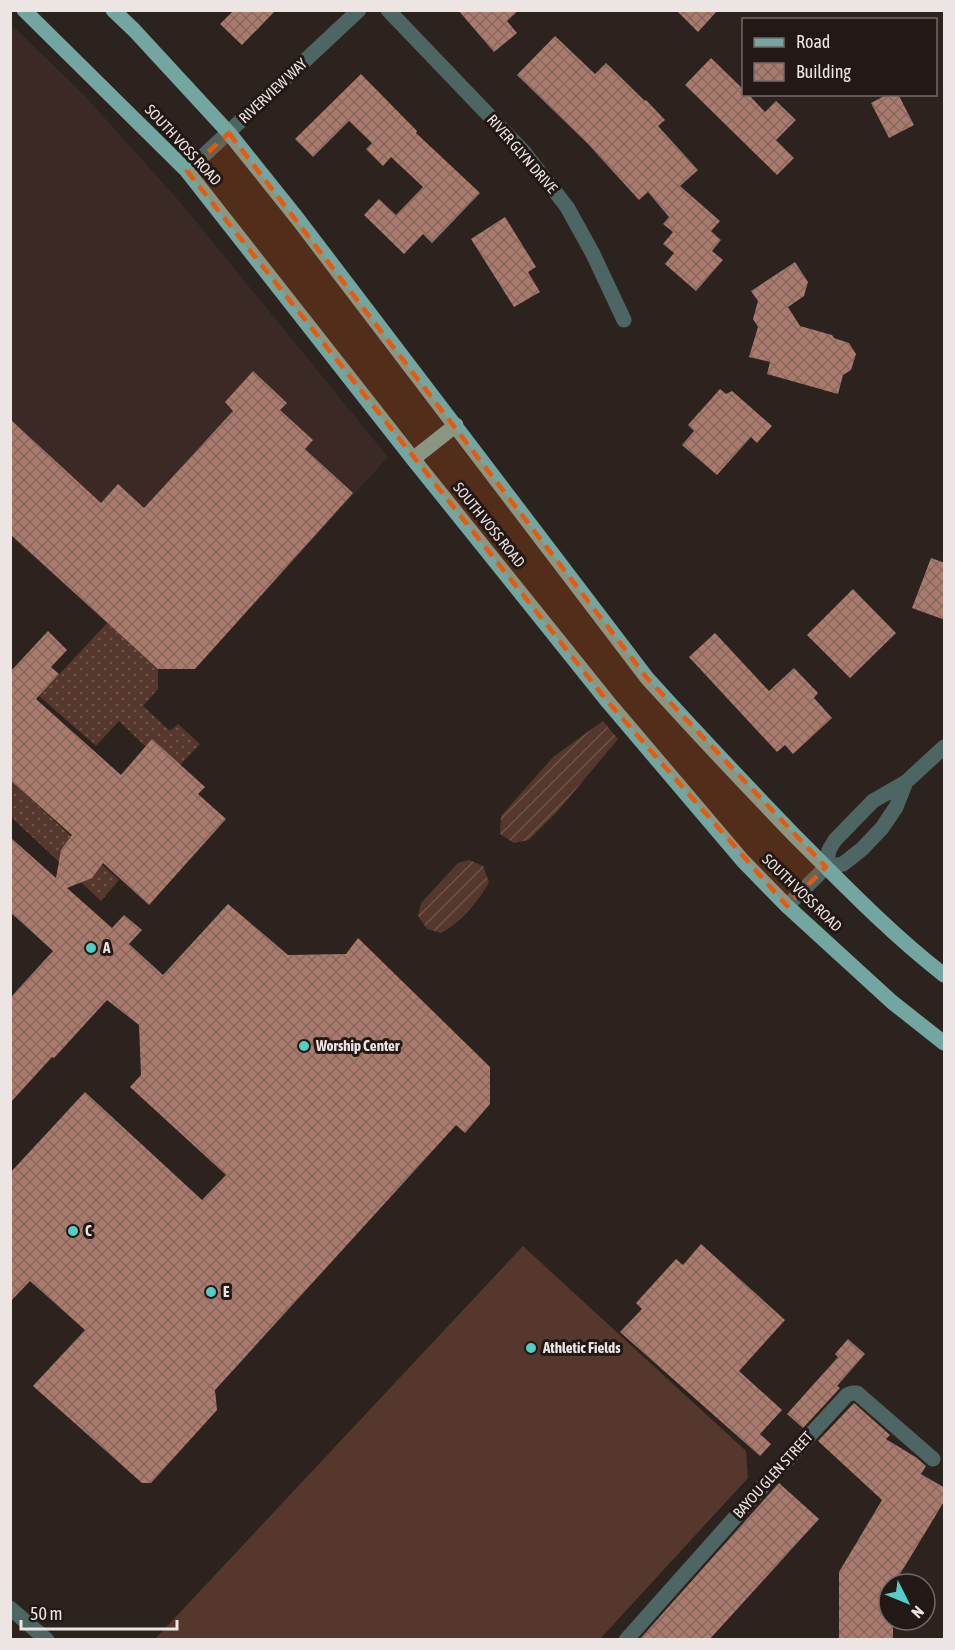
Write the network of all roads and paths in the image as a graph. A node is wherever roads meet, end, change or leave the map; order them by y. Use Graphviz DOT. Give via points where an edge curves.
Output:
graph roads {
  1 [pos="24,10"];
  2 [pos="113,10"];
  3 [pos="359,10"];
  4 [pos="388,10"];
  5 [pos="229,133"];
  6 [pos="187,171"];
  7 [pos="624,320"];
  8 [pos="456,425"];
  9 [pos="413,459"];
  10 [pos="945,747"];
  11 [pos="906,782"];
  12 [pos="826,867"];
  13 [pos="787,906"];
  14 [pos="945,975"];
  15 [pos="945,1043"];
  16 [pos="933,1459"];
  17 [pos="10,1608"];
  18 [pos="47,1640"];
  19 [pos="626,1640"];
  1 -- 6 [label="main road, SOUTH VOSS ROAD"];
  2 -- 5 [label="main road"];
  3 -- 5 [label="street, RIVERVIEW WAY"];
  4 -- 7 [label="street, RIVER GLYN DRIVE" via="524,152 567,207"];
  5 -- 6 [label="street, RIVERVIEW WAY"];
  5 -- 8 [label="main road"];
  6 -- 9 [label="main road, SOUTH VOSS ROAD"];
  8 -- 9 [label="main road"];
  8 -- 12 [label="main road" via="647,678"];
  9 -- 13 [label="main road, SOUTH VOSS ROAD" via="608,702 736,853"];
  10 -- 11 [label="street"];
  11 -- 12 [label="street" via="873,801 835,840"];
  11 -- 12 [label="street" via="882,828 843,864"];
  12 -- 13 [label="street"];
  12 -- 14 [label="main road"];
  13 -- 15 [label="main road, SOUTH VOSS ROAD" via="892,1002"];
  16 -- 19 [label="street, BAYOU GLEN STREET" via="857,1394 847,1395"];
  17 -- 18 [label="street"];
}
